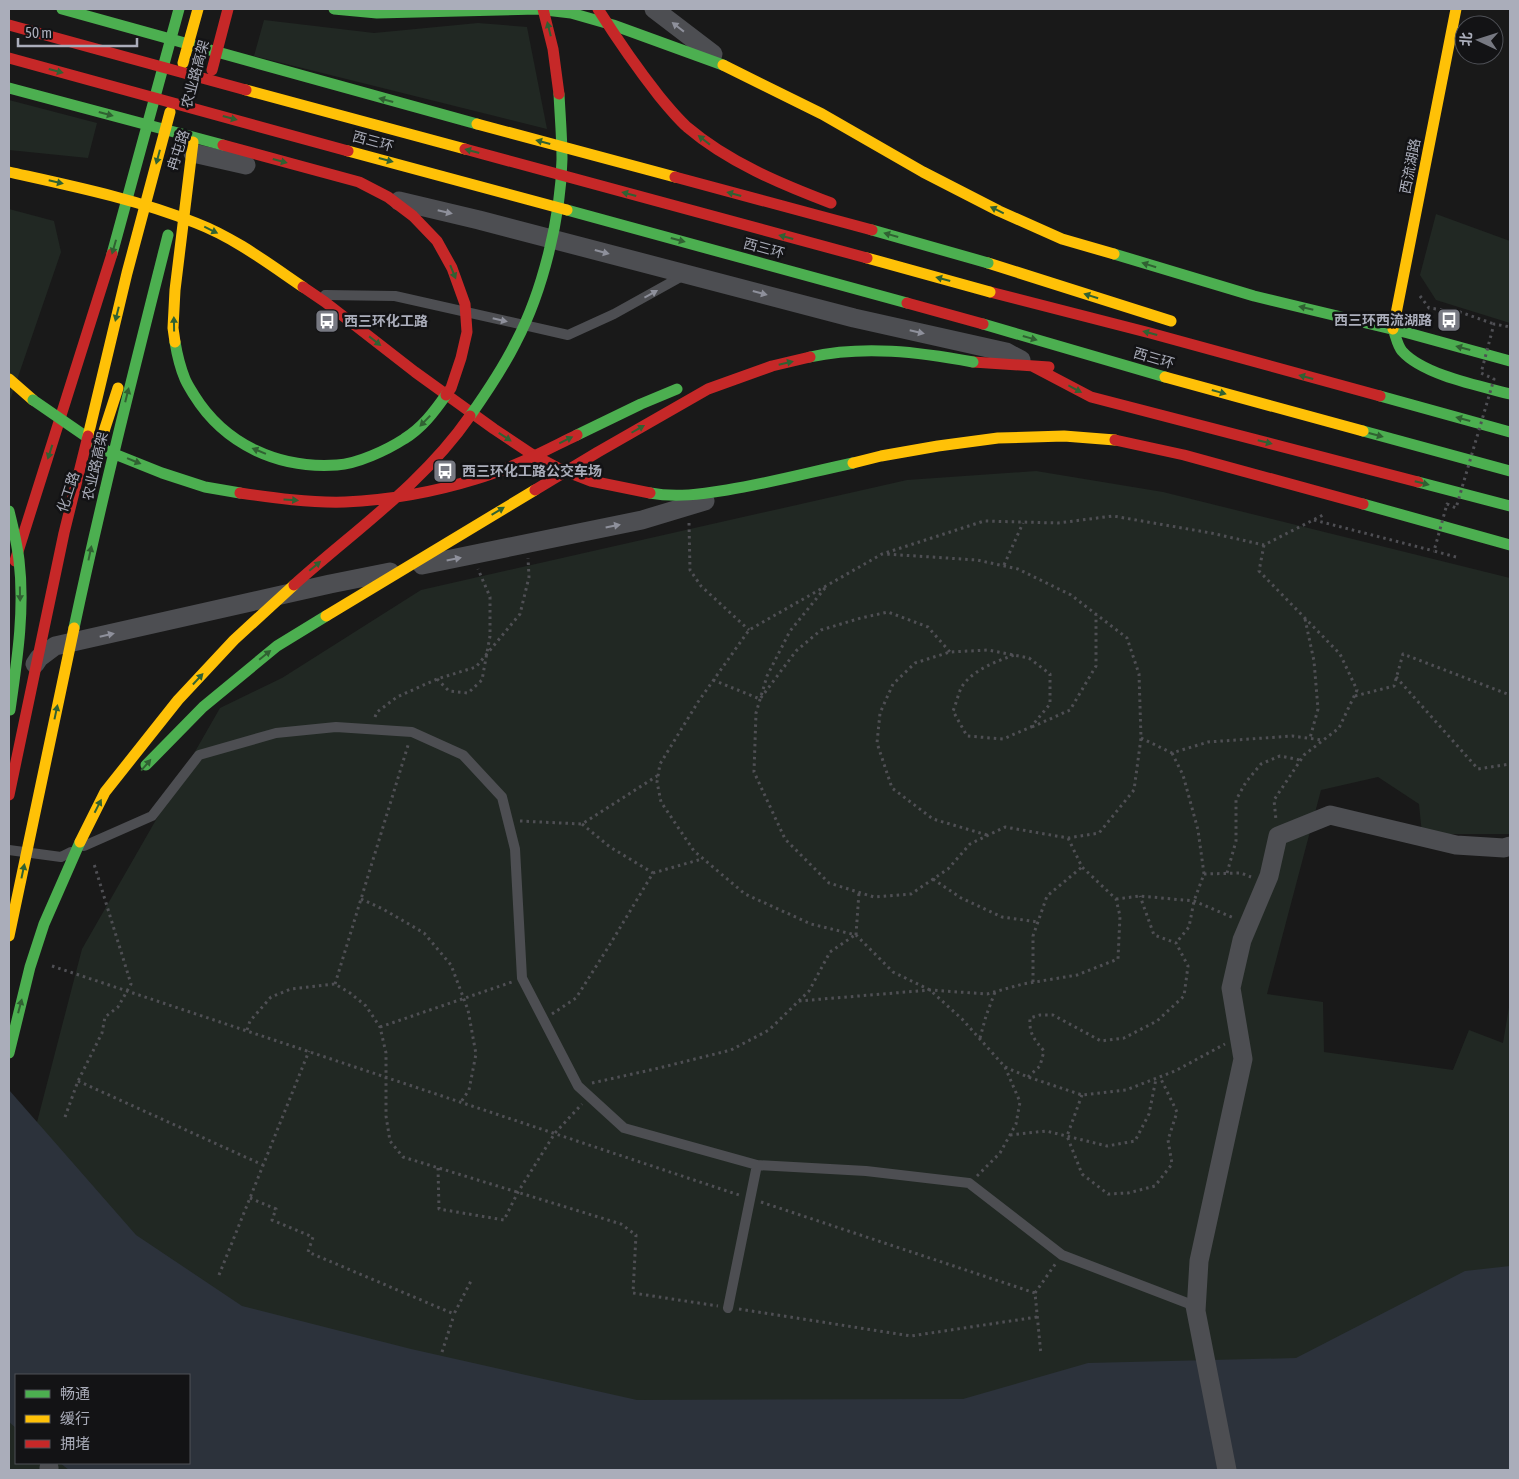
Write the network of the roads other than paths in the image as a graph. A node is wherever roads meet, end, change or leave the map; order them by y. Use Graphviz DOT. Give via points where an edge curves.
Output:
graph roads {
  1 [pos="62,9"];
  2 [pos="178,9"];
  3 [pos="197,9"];
  4 [pos="228,9"];
  5 [pos="239,9"];
  6 [pos="334,9"];
  7 [pos="543,9"];
  8 [pos="598,9"];
  9 [pos="654,9"];
  10 [pos="1456,9"];
  11 [pos="9,24"];
  12 [pos="9,58"];
  13 [pos="730,67"];
  14 [pos="9,88"];
  15 [pos="208,97"];
  16 [pos="193,147"];
  17 [pos="9,172"];
  18 [pos="127,200"];
  19 [pos="844,208"];
  20 [pos="173,215"];
  21 [pos="880,220"];
  22 [pos="988,263"];
  23 [pos="686,274"];
  24 [pos="314,294"];
  25 [pos="1181,326"];
  26 [pos="1393,329"];
  27 [pos="1198,334"];
  28 [pos="929,354"];
  29 [pos="754,360"];
  30 [pos="1510,361"];
  31 [pos="1032,366"];
  32 [pos="1265,366"];
  33 [pos="1058,368"];
  34 [pos="1113,374"];
  35 [pos="9,379"];
  36 [pos="1187,383"];
  37 [pos="684,386"];
  38 [pos="1510,394"];
  39 [pos="1510,432"];
  40 [pos="1510,471"];
  41 [pos="757,485"];
  42 [pos="1510,506"];
  43 [pos="9,511"];
  44 [pos="1510,545"];
  45 [pos="9,582"];
  46 [pos="22,681"];
  47 [pos="9,721"];
  48 [pos="140,772"];
  49 [pos="9,795"];
  50 [pos="107,813"];
  51 [pos="1510,846"];
  52 [pos="9,850"];
  53 [pos="58,891"];
  54 [pos="9,936"];
  55 [pos="9,1053"];
  56 [pos="756,1165"];
  57 [pos="728,1308"];
  58 [pos="1195,1309"];
  59 [pos="1227,1470"];
  22 -- 1 [label="main road, one-way, bridge"];
  2 -- 18 [label="main road"];
  3 -- 49 [label="main road, 农业路高架, one-way, bridge" via="88,433"];
  4 -- 15 [label="main road, 农业路高架, bridge"];
  5 -- 15 [label="main road"];
  6 -- 13 [label="main road" via="377,13 536,9 571,13 613,24"];
  53 -- 7 [label="main road, one-way, bridge" via="105,792 178,700 234,640 425,470 467,421 517,340 536,295 550,249 560,188 559,89"];
  19 -- 8 [label="main road, one-way, bridge" via="800,192 733,159 686,126 628,56"];
  13 -- 9 [label="street, one-way"];
  10 -- 26 [label="main road, 西流湖路"];
  32 -- 11 [label="main road, 西三环, one-way, bridge"];
  12 -- 36 [label="main road, 西三环, one-way, bridge" via="983,324"];
  26 -- 13 [label="main road, one-way" via="1254,296 1062,238 999,211 923,172 822,114"];
  14 -- 16 [label="main road, one-way, bridge" via="359,182 388,197 413,216 436,241 452,268 465,304 467,332 451,388 426,421 405,439 375,455 339,465 306,465 278,459 244,445 218,426 203,409 186,380 173,328"];
  15 -- 16 [label="main road, 农业路高架, bridge"];
  16 -- 20 [label="main road, 冉屯路"];
  16 -- 23 [label="street, one-way"];
  54 -- 16 [label="main road, 农业路高架, one-way, bridge" via="93,540 137,356"];
  17 -- 18 [label="main road, one-way"];
  18 -- 20 [label="main road"];
  18 -- 45 [label="main road, one-way"];
  20 -- 24 [label="main road, one-way" via="239,244"];
  20 -- 46 [label="main road, 化工路"];
  21 -- 22 [label="main road, bridge"];
  25 -- 22 [label="main road, one-way"];
  24 -- 23 [label="lane, one-way" via="395,296 568,335"];
  23 -- 31 [label="street, one-way" via="854,318 1006,352"];
  24 -- 41 [label="main road, one-way" via="494,429 560,468 591,481 666,496"];
  30 -- 26 [label="main road, one-way"];
  26 -- 38 [label="main road" via="1401,350 1422,364 1442,374"];
  27 -- 32 [label="main road"];
  28 -- 29 [label="main road, bridge" via="857,345 821,346"];
  28 -- 31 [label="main road, bridge" via="973,362"];
  48 -- 28 [label="main road, one-way, bridge" via="203,707 277,646 708,389 772,366 816,356 881,350"];
  31 -- 33 [label="main road"];
  31 -- 42 [label="main road, one-way" via="1091,397"];
  39 -- 32 [label="main road, 西三环, one-way"];
  34 -- 36 [label="main road"];
  35 -- 37 [label="main road, one-way, bridge" via="33,400 107,451 162,472 205,487 241,494 335,502 421,493 477,479 522,462"];
  36 -- 40 [label="main road, 西三环, one-way"];
  41 -- 44 [label="main road" via="881,456 998,438 1064,436 1111,439 1184,455"];
  46 -- 41 [label="street, one-way" via="39,658 55,646 330,584 642,520"];
  43 -- 47 [label="main road, one-way, bridge" via="20,574 18,652"];
  46 -- 47 [label="main road, 化工路"];
  50 -- 53 [label="main road, bridge"];
  51 -- 58 [label="street" via="1456,845 1330,815 1278,836 1266,883 1242,940 1231,988 1243,1059 1199,1261"];
  52 -- 56 [label="lane" via="61,857 152,816 199,755 276,734 336,727 412,732 463,755 502,797 515,849 522,978 578,1086 624,1128"];
  55 -- 53 [label="main road, one-way, bridge" via="30,966"];
  56 -- 57 [label="lane"];
  56 -- 58 [label="lane" via="866,1171 970,1183 1062,1254"];
  58 -- 59 [label="street"];
}
